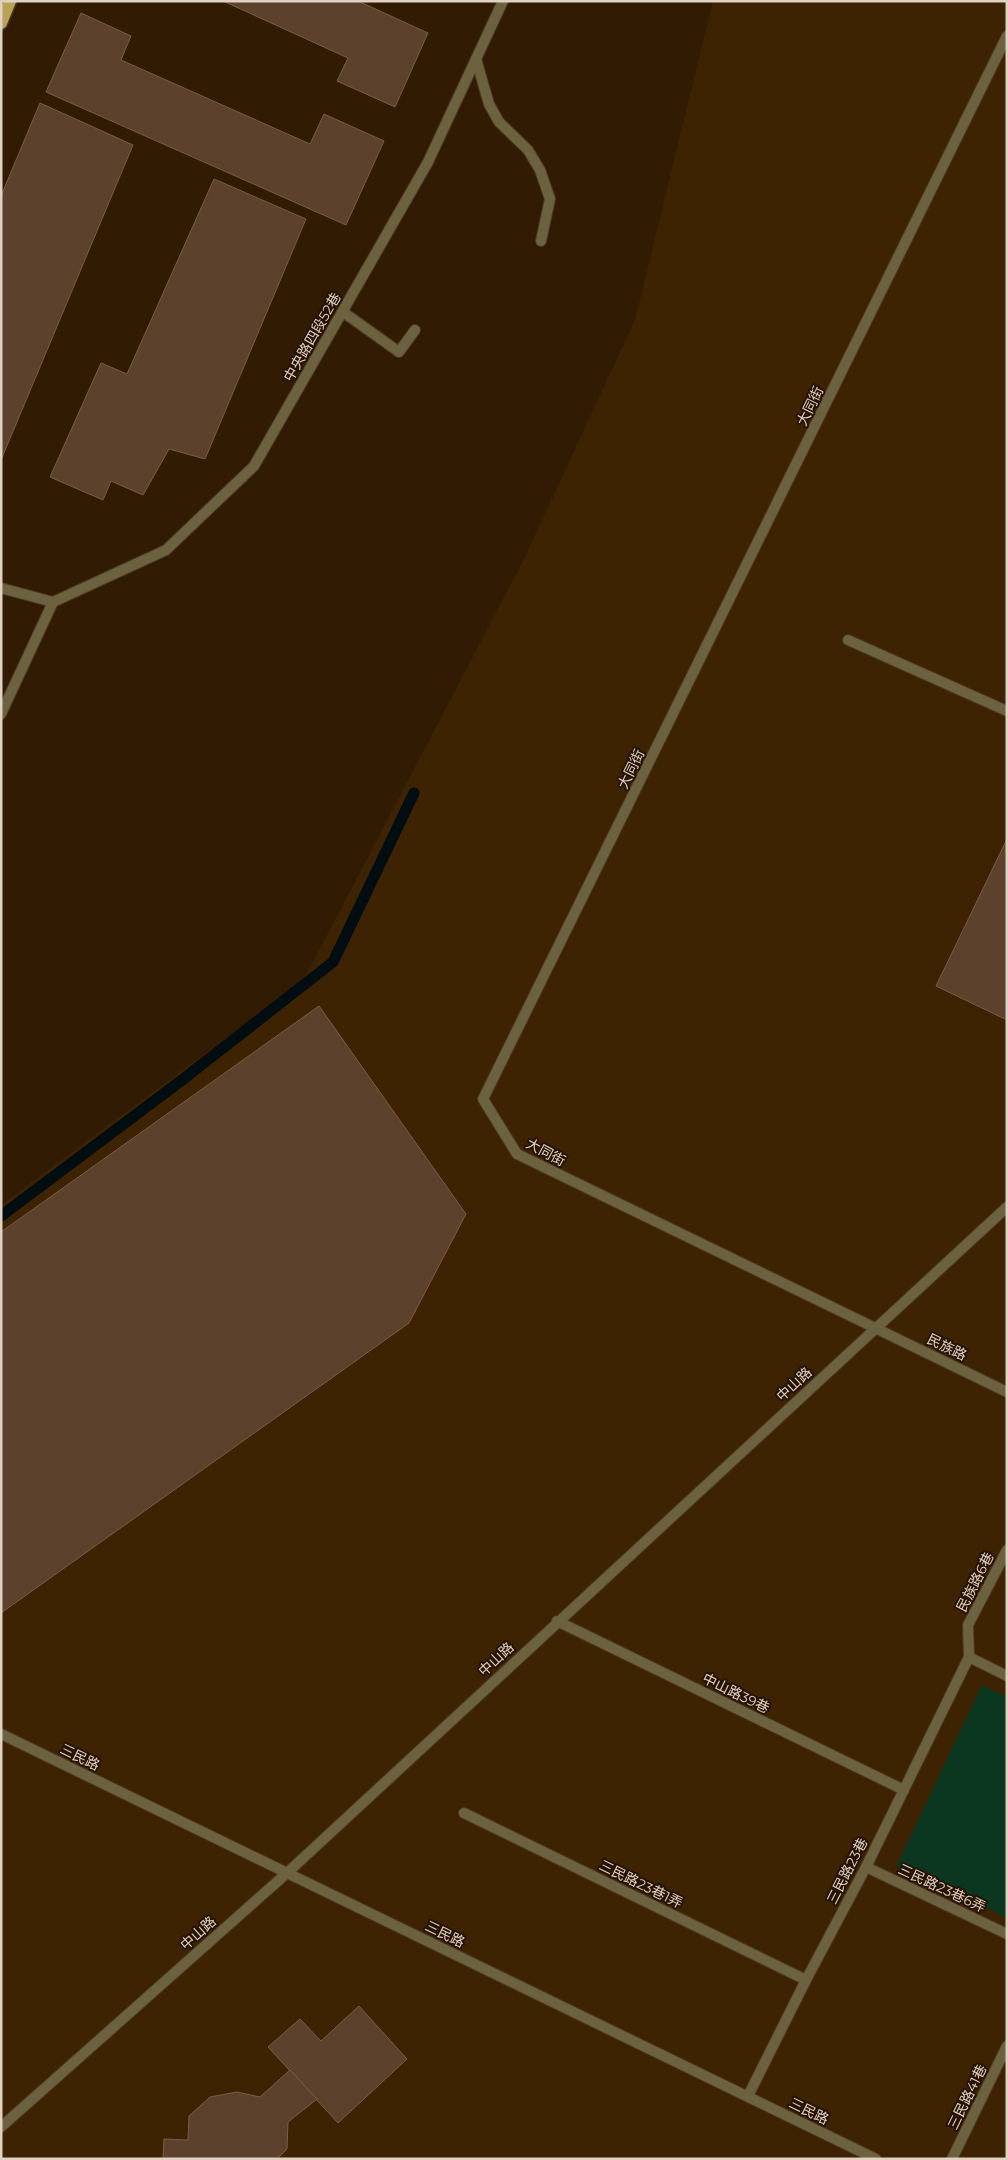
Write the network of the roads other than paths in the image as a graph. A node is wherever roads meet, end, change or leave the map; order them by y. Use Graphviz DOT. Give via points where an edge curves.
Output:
graph roads {
  1 [pos="10,1"];
  2 [pos="503,1"];
  3 [pos="1,23"];
  4 [pos="1007,36"];
  5 [pos="476,59"];
  6 [pos="541,241"];
  7 [pos="343,312"];
  8 [pos="415,330"];
  9 [pos="1,588"];
  10 [pos="53,602"];
  11 [pos="848,640"];
  12 [pos="1007,711"];
  13 [pos="1,714"];
  14 [pos="1007,1207"];
  15 [pos="875,1328"];
  16 [pos="1007,1392"];
  17 [pos="1007,1550"];
  18 [pos="557,1621"];
  19 [pos="969,1657"];
  20 [pos="1007,1676"];
  21 [pos="1,1734"];
  22 [pos="904,1790"];
  23 [pos="464,1813"];
  24 [pos="866,1867"];
  25 [pos="287,1873"];
  26 [pos="1007,1934"];
  27 [pos="806,1980"];
  28 [pos="1007,2046"];
  29 [pos="748,2096"];
  30 [pos="1,2127"];
  31 [pos="876,2159"];
  32 [pos="952,2159"];
  1 -- 3 [label="main road"];
  2 -- 5 [label="street, 中央路四段52巷"];
  4 -- 15 [label="street, 大同街" via="483,1099 517,1154"];
  5 -- 6 [label="street" via="489,104 499,122 528,150 540,170 550,199"];
  5 -- 7 [label="street, 中央路四段52巷" via="428,162"];
  7 -- 8 [label="street" via="399,352"];
  7 -- 10 [label="street, 中央路四段52巷" via="254,466 166,550"];
  9 -- 10 [label="street"];
  10 -- 13 [label="street"];
  11 -- 12 [label="street"];
  14 -- 15 [label="street, 中山路"];
  15 -- 16 [label="street, 民族路"];
  15 -- 18 [label="street, 中山路"];
  17 -- 19 [label="street, 民族路6巷" via="968,1625"];
  18 -- 22 [label="street, 中山路39巷"];
  18 -- 25 [label="street, 中山路"];
  19 -- 20 [label="street"];
  19 -- 22 [label="street, 三民路23巷"];
  21 -- 25 [label="street, 三民路"];
  22 -- 24 [label="street, 三民路23巷"];
  23 -- 27 [label="street, 三民路23巷1弄"];
  24 -- 26 [label="street, 三民路23巷6弄"];
  24 -- 27 [label="street, 三民路23巷"];
  25 -- 29 [label="street, 三民路"];
  25 -- 30 [label="street, 中山路"];
  27 -- 29 [label="street, 三民路23巷"];
  28 -- 32 [label="street, 三民路41巷"];
  29 -- 31 [label="street, 三民路"];
}
